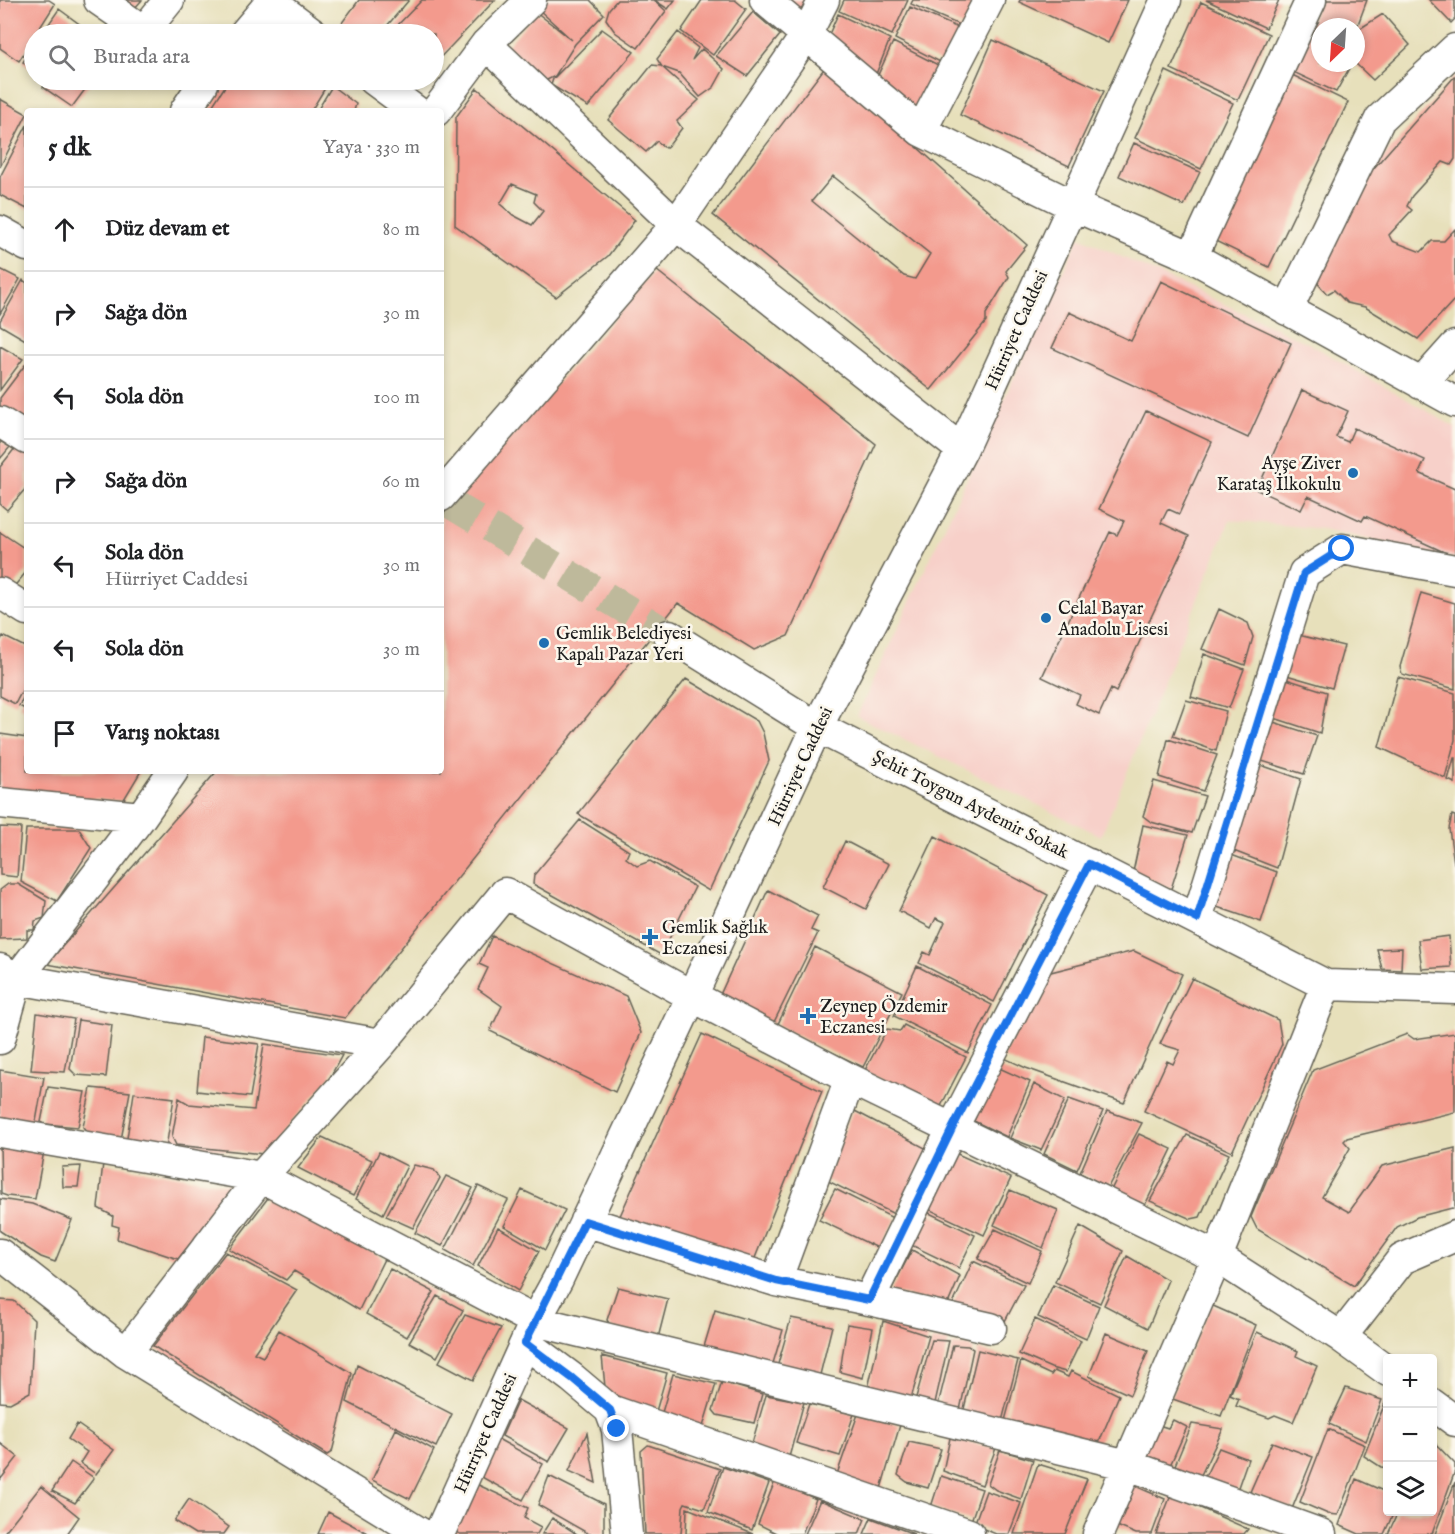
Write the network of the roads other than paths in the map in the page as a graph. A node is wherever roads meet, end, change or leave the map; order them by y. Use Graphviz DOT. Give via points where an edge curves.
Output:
graph roads {
  1 [pos="99,0"];
  2 [pos="169,0"];
  3 [pos="531,0"];
  4 [pos="765,0"];
  5 [pos="824,0"];
  6 [pos="989,0"];
  7 [pos="1166,0"];
  8 [pos="1311,0"];
  9 [pos="270,1"];
  10 [pos="133,24"];
  11 [pos="152,24"];
  12 [pos="252,24"];
  13 [pos="301,24"];
  14 [pos="806,35"];
  15 [pos="486,44"];
  16 [pos="1455,49"];
  17 [pos="197,90"];
  18 [pos="388,90"];
  19 [pos="187,108"];
  20 [pos="412,108"];
  21 [pos="438,108"];
  22 [pos="921,131"];
  23 [pos="1072,206"];
  24 [pos="676,225"];
  25 [pos="0,231"];
  26 [pos="24,244"];
  27 [pos="1192,257"];
  28 [pos="1287,310"];
  29 [pos="1455,346"];
  30 [pos="1422,384"];
  31 [pos="1455,402"];
  32 [pos="0,422"];
  33 [pos="24,437"];
  34 [pos="962,450"];
  35 [pos="444,499"];
  36 [pos="1455,570"];
  37 [pos="0,594"];
  38 [pos="24,608"];
  39 [pos="669,634"];
  40 [pos="817,727"];
  41 [pos="171,774"];
  42 [pos="0,803"];
  43 [pos="141,817"];
  44 [pos="1089,864"];
  45 [pos="1197,919"];
  46 [pos="8,974"];
  47 [pos="1326,985"];
  48 [pos="1455,989"];
  49 [pos="692,996"];
  50 [pos="0,1039"];
  51 [pos="381,1044"];
  52 [pos="850,1079"];
  53 [pos="952,1129"];
  54 [pos="0,1132"];
  55 [pos="261,1178"];
  56 [pos="585,1221"];
  57 [pos="1455,1236"];
  58 [pos="0,1254"];
  59 [pos="1217,1257"];
  60 [pos="776,1281"];
  61 [pos="869,1300"];
  62 [pos="991,1328"];
  63 [pos="530,1332"];
  64 [pos="1341,1337"];
  65 [pos="126,1353"];
  66 [pos="1383,1367"];
  67 [pos="1437,1408"];
  68 [pos="610,1410"];
  69 [pos="1455,1421"];
  70 [pos="1128,1465"];
  71 [pos="1310,1532"];
  72 [pos="422,1534"];
  73 [pos="439,1534"];
  74 [pos="627,1534"];
  75 [pos="969,1534"];
  76 [pos="1098,1534"];
  1 -- 10 [label="street"];
  2 -- 11 [label="street"];
  3 -- 15 [label="street"];
  4 -- 14 [label="street"];
  5 -- 14 [label="street"];
  6 -- 22 [label="street"];
  7 -- 23 [label="street, Hürriyet Caddesi"];
  8 -- 27 [label="street"];
  9 -- 12 [label="street"];
  9 -- 13 [label="street"];
  14 -- 22 [label="street"];
  14 -- 24 [label="street"];
  15 -- 21 [label="street"];
  15 -- 24 [label="street"];
  16 -- 28 [label="street" via="1380,119"];
  17 -- 19 [label="street"];
  18 -- 20 [label="street"];
  22 -- 23 [label="street"];
  23 -- 27 [label="street"];
  23 -- 34 [label="street, Hürriyet Caddesi"];
  24 -- 34 [label="street"];
  24 -- 35 [label="street"];
  25 -- 26 [label="street"];
  27 -- 28 [label="street"];
  28 -- 30 [label="street"];
  29 -- 30 [label="street"];
  30 -- 31 [label="street"];
  32 -- 33 [label="street"];
  34 -- 40 [label="street, Hürriyet Caddesi"];
  36 -- 45 [label="street" via="1342,549 1304,573"];
  37 -- 38 [label="street"];
  39 -- 40 [label="street, Şehit Toygun Aydemir Sokak"];
  40 -- 44 [label="street, Şehit Toygun Aydemir Sokak"];
  40 -- 49 [label="street, Hürriyet Caddesi"];
  41 -- 43 [label="street"];
  42 -- 43 [label="street"];
  43 -- 46 [label="street"];
  44 -- 45 [label="street, Şehit Toygun Aydemir Sokak"];
  44 -- 53 [label="street"];
  45 -- 47 [label="street, Şehit Toygun Aydemir Sokak"];
  46 -- 50 [label="street"];
  46 -- 51 [label="street"];
  47 -- 48 [label="street, Şehit Toygun Aydemir Sokak"];
  47 -- 59 [label="street"];
  49 -- 51 [label="street" via="505,893"];
  49 -- 52 [label="street"];
  49 -- 56 [label="street, Hürriyet Caddesi"];
  51 -- 55 [label="street"];
  52 -- 53 [label="street"];
  52 -- 60 [label="street"];
  53 -- 59 [label="street"];
  53 -- 61 [label="street"];
  54 -- 55 [label="street"];
  55 -- 63 [label="street"];
  55 -- 65 [label="street"];
  56 -- 60 [label="street"];
  56 -- 63 [label="street, Hürriyet Caddesi"];
  57 -- 64 [label="street" via="1401,1259"];
  58 -- 65 [label="street"];
  59 -- 64 [label="street"];
  59 -- 70 [label="street"];
  60 -- 61 [label="street"];
  61 -- 62 [label="street"];
  63 -- 68 [label="street" via="572,1378"];
  63 -- 70 [label="street"];
  63 -- 73 [label="street, Hürriyet Caddesi"];
  64 -- 66 [label="street"];
  65 -- 72 [label="street"];
  67 -- 69 [label="street"];
  68 -- 74 [label="street" via="617,1429"];
  68 -- 75 [label="street"];
  70 -- 71 [label="street"];
  70 -- 76 [label="street"];
}
